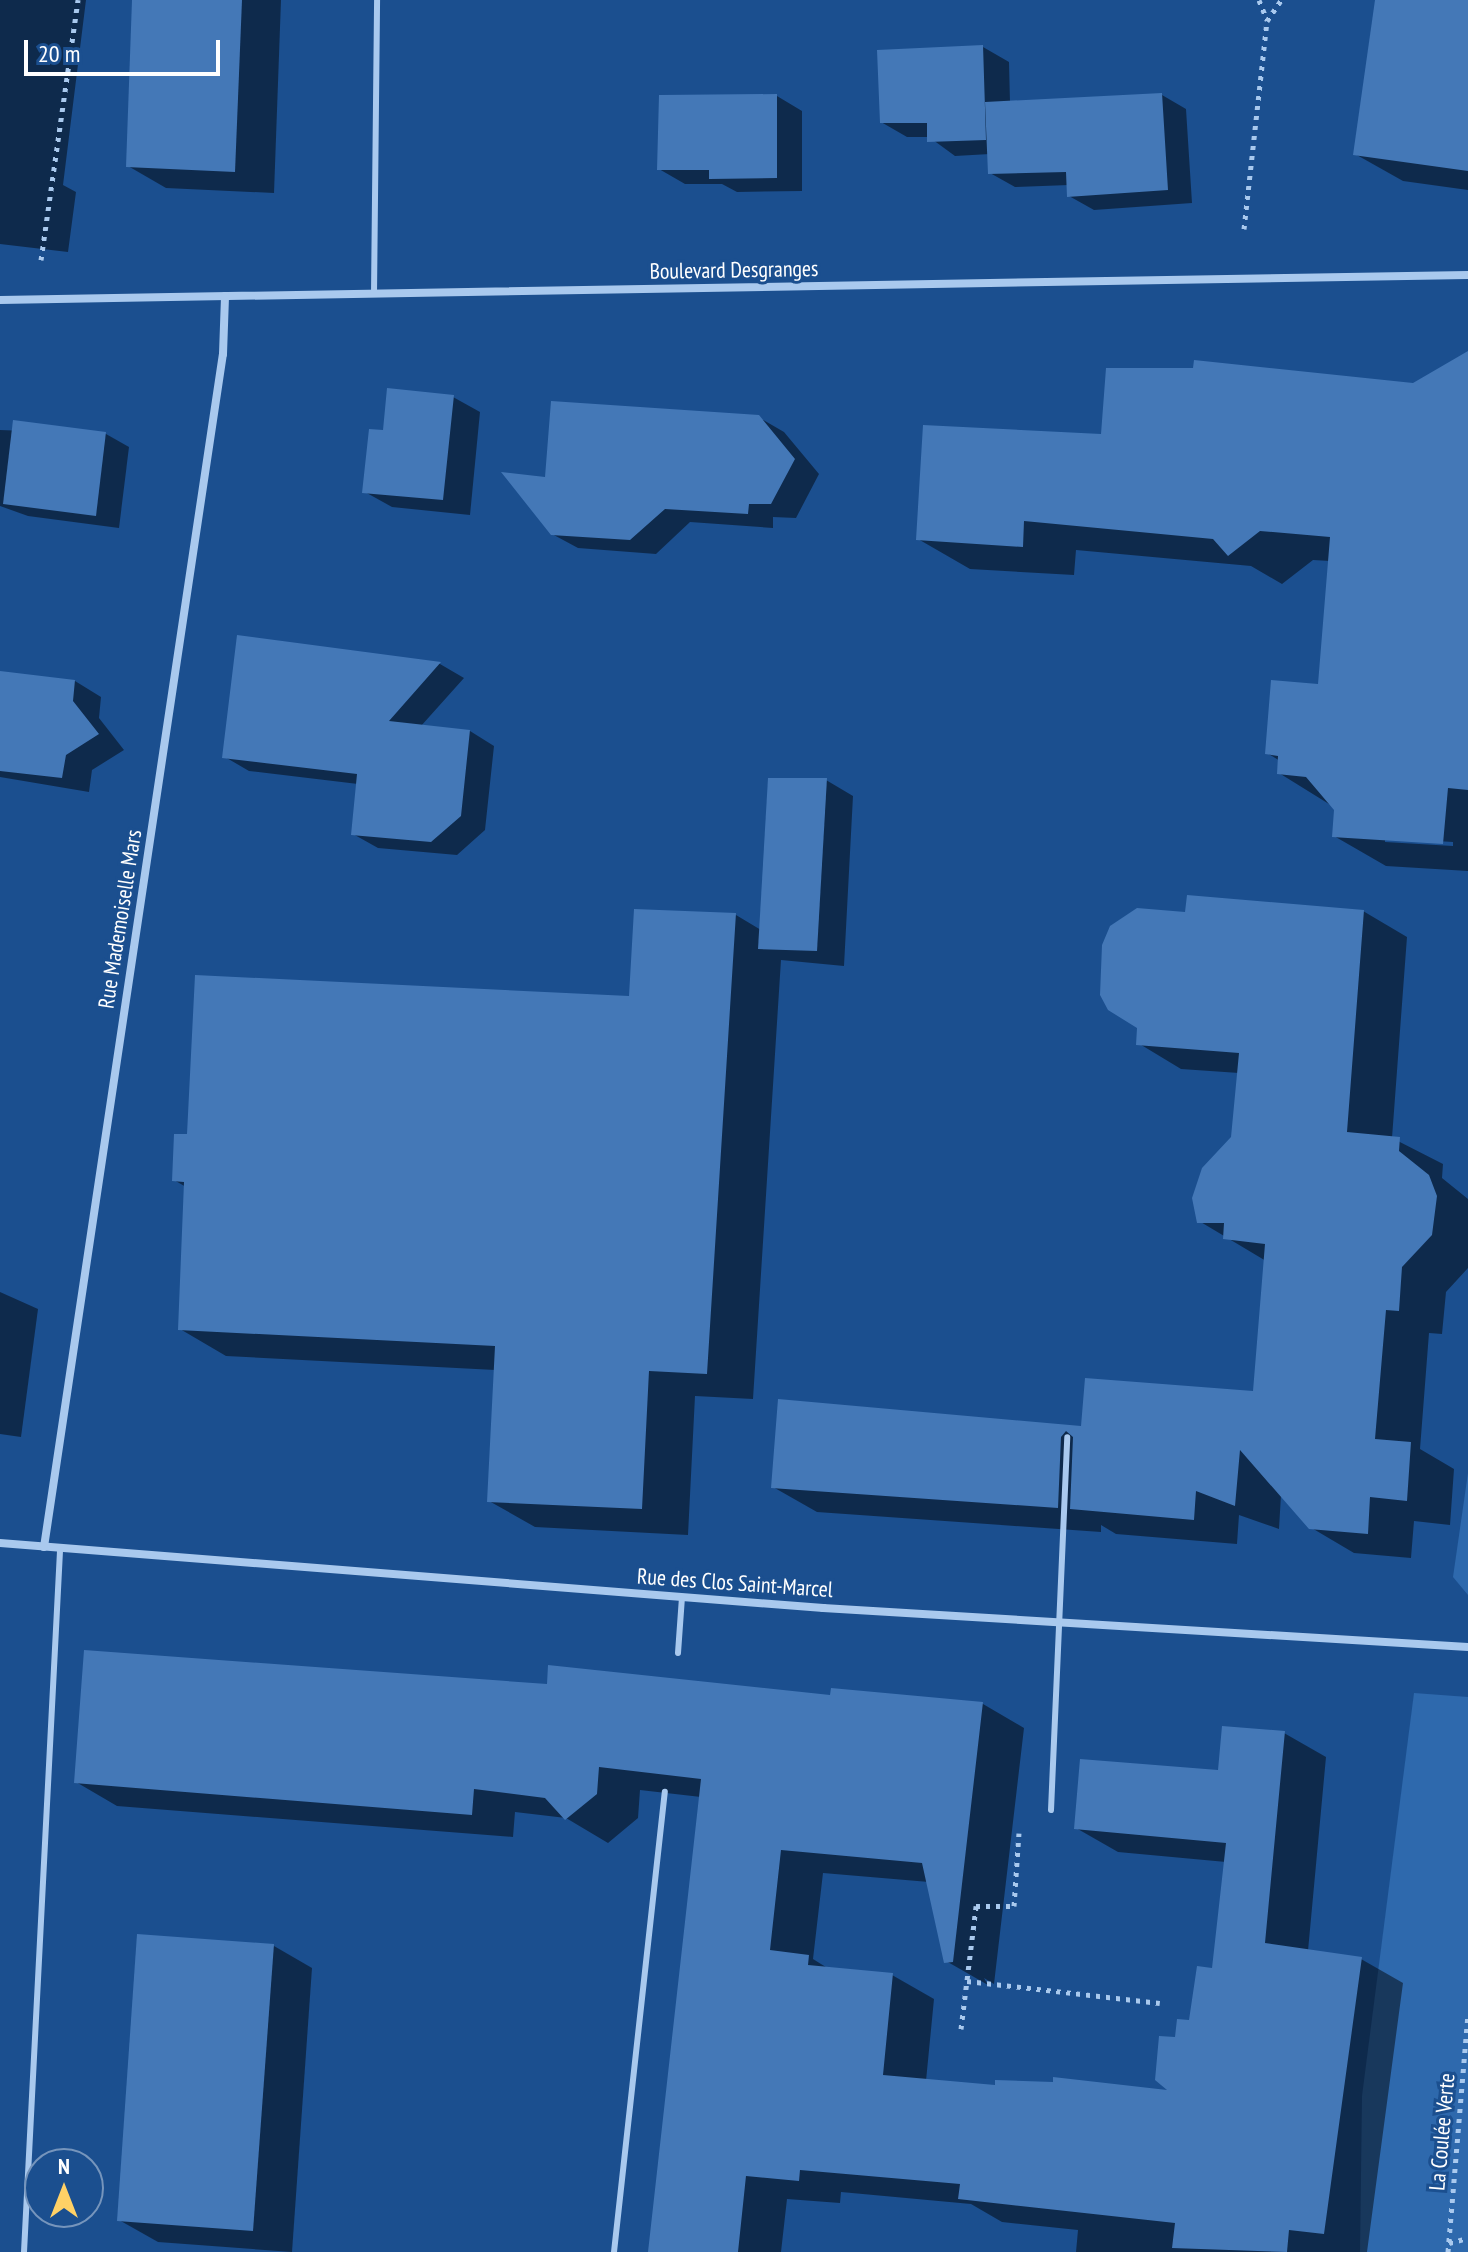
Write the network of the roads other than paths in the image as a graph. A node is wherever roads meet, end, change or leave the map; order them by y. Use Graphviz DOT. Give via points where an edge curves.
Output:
graph roads {
  1 [pos="377,0"];
  2 [pos="1468,275"];
  3 [pos="374,294"];
  4 [pos="225,296"];
  5 [pos="0,300"];
  6 [pos="1067,1437"];
  7 [pos="0,1543"];
  8 [pos="44,1547"];
  9 [pos="60,1550"];
  10 [pos="682,1597"];
  11 [pos="1060,1622"];
  12 [pos="1468,1647"];
  13 [pos="678,1653"];
  14 [pos="665,1792"];
  15 [pos="1051,1810"];
  16 [pos="24,2252"];
  17 [pos="614,2252"];
  1 -- 3 [label="lane"];
  2 -- 3 [label="street, Boulevard Desgranges"];
  3 -- 4 [label="street, Boulevard Desgranges"];
  4 -- 5 [label="street, Boulevard Desgranges"];
  4 -- 8 [label="street, Rue Mademoiselle Mars" via="223,354"];
  6 -- 11 [label="lane"];
  7 -- 8 [label="street, Rue des Clos Saint-Marcel"];
  8 -- 9 [label="street, Rue des Clos Saint-Marcel"];
  9 -- 10 [label="street, Rue des Clos Saint-Marcel"];
  9 -- 16 [label="lane"];
  10 -- 11 [label="street, Rue des Clos Saint-Marcel"];
  10 -- 13 [label="lane"];
  11 -- 12 [label="street, Rue des Clos Saint-Marcel"];
  11 -- 15 [label="lane"];
  14 -- 17 [label="lane"];
}
